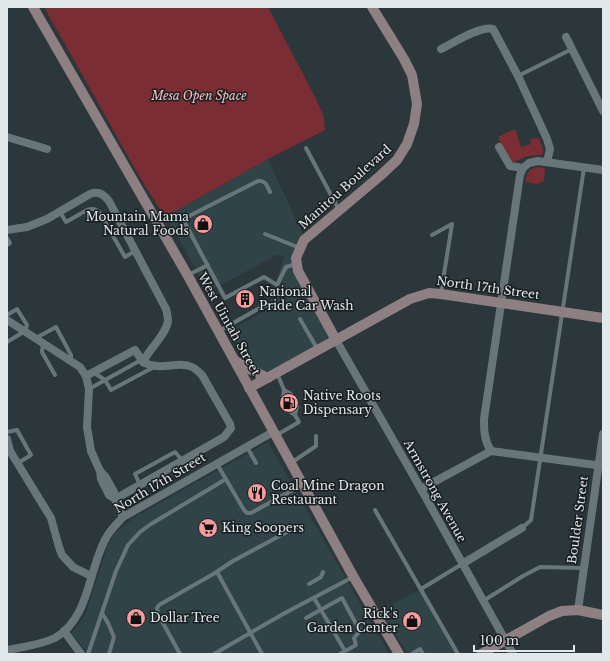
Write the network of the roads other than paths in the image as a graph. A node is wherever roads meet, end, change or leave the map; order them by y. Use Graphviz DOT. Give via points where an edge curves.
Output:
graph roads {
  1 [pos="33,7"];
  2 [pos="372,7"];
  3 [pos="566,37"];
  4 [pos="441,48"];
  5 [pos="572,49"];
  6 [pos="518,76"];
  7 [pos="603,111"];
  8 [pos="7,137"];
  9 [pos="499,147"];
  10 [pos="306,148"];
  11 [pos="47,149"];
  12 [pos="547,162"];
  13 [pos="584,167"];
  14 [pos="523,168"];
  15 [pos="603,170"];
  16 [pos="270,192"];
  17 [pos="339,210"];
  18 [pos="60,212"];
  19 [pos="7,230"];
  20 [pos="265,234"];
  21 [pos="432,235"];
  22 [pos="7,238"];
  23 [pos="7,245"];
  24 [pos="300,248"];
  25 [pos="135,250"];
  26 [pos="296,264"];
  27 [pos="208,265"];
  28 [pos="188,276"];
  29 [pos="441,294"];
  30 [pos="501,303"];
  31 [pos="271,307"];
  32 [pos="561,312"];
  33 [pos="7,315"];
  34 [pos="603,318"];
  35 [pos="300,319"];
  36 [pos="7,320"];
  37 [pos="219,331"];
  38 [pos="25,332"];
  39 [pos="336,340"];
  40 [pos="39,341"];
  41 [pos="7,342"];
  42 [pos="318,350"];
  43 [pos="234,360"];
  44 [pos="142,361"];
  45 [pos="71,362"];
  46 [pos="154,367"];
  47 [pos="90,374"];
  48 [pos="55,375"];
  49 [pos="273,375"];
  50 [pos="105,380"];
  51 [pos="249,388"];
  52 [pos="90,389"];
  53 [pos="284,390"];
  54 [pos="291,394"];
  55 [pos="282,398"];
  56 [pos="297,406"];
  57 [pos="289,411"];
  58 [pos="296,415"];
  59 [pos="7,432"];
  60 [pos="274,434"];
  61 [pos="603,434"];
  62 [pos="316,436"];
  63 [pos="7,439"];
  64 [pos="247,447"];
  65 [pos="491,450"];
  66 [pos="540,457"];
  67 [pos="182,460"];
  68 [pos="17,463"];
  69 [pos="256,463"];
  70 [pos="216,464"];
  71 [pos="290,464"];
  72 [pos="601,466"];
  73 [pos="226,479"];
  74 [pos="140,485"];
  75 [pos="302,485"];
  76 [pos="421,489"];
  77 [pos="115,499"];
  78 [pos="375,510"];
  79 [pos="123,517"];
  80 [pos="298,526"];
  81 [pos="522,528"];
  82 [pos="462,564"];
  83 [pos="583,568"];
  84 [pos="217,572"];
  85 [pos="323,572"];
  86 [pos="91,576"];
  87 [pos="353,576"];
  88 [pos="309,584"];
  89 [pos="420,589"];
  90 [pos="314,598"];
  91 [pos="483,601"];
  92 [pos="321,610"];
  93 [pos="578,610"];
  94 [pos="102,613"];
  95 [pos="603,615"];
  96 [pos="306,618"];
  97 [pos="64,631"];
  98 [pos="250,633"];
  99 [pos="505,640"];
  100 [pos="7,650"];
  101 [pos="341,653"];
  102 [pos="80,654"];
  103 [pos="88,654"];
  104 [pos="109,654"];
  105 [pos="180,654"];
  106 [pos="214,654"];
  107 [pos="262,654"];
  108 [pos="399,654"];
  109 [pos="412,654"];
  110 [pos="423,654"];
  111 [pos="458,654"];
  112 [pos="481,654"];
  113 [pos="513,654"];
  1 -- 28 [label="street, West Uintah Street"];
  2 -- 17 [label="street, Manitou Boulevard" via="412,75 416,94 416,114 407,144 397,160"];
  3 -- 5 [label="street"];
  4 -- 6 [label="street" via="482,29 493,29"];
  5 -- 6 [label="lane"];
  5 -- 7 [label="street"];
  6 -- 12 [label="street" via="547,139 550,149"];
  8 -- 11 [label="street"];
  9 -- 14 [label="street" via="510,166"];
  10 -- 17 [label="lane"];
  12 -- 13 [label="street"];
  12 -- 14 [label="street" via="533,162"];
  13 -- 15 [label="street"];
  13 -- 32 [label="lane"];
  14 -- 30 [label="street"];
  16 -- 27 [label="lane" via="266,183 261,180 187,217 185,223"];
  17 -- 24 [label="street, Manitou Boulevard" via="308,236"];
  18 -- 19 [label="street" via="38,223"];
  18 -- 25 [label="street" via="90,194 100,193 109,201"];
  18 -- 25 [label="lane" via="66,222 87,210 97,210 124,257"];
  20 -- 24 [label="lane"];
  21 -- 29 [label="lane" via="452,224"];
  22 -- 23 [label="lane" via="10,243"];
  24 -- 26 [label="street, Manitou Boulevard"];
  25 -- 44 [label="street" via="168,316 163,333"];
  26 -- 27 [label="lane" via="286,267 277,285 264,277 225,298"];
  26 -- 39 [label="street" via="301,278"];
  27 -- 28 [label="lane"];
  28 -- 37 [label="street, West Uintah Street"];
  29 -- 30 [label="street, North 17th Street"];
  29 -- 39 [label="street, North 17th Street" via="429,293 410,299"];
  30 -- 32 [label="street, North 17th Street"];
  30 -- 65 [label="street" via="484,419 486,444"];
  31 -- 37 [label="lane" via="265,305"];
  32 -- 34 [label="street, North 17th Street"];
  32 -- 66 [label="lane"];
  33 -- 38 [label="lane" via="17,309 27,325"];
  35 -- 42 [label="lane"];
  36 -- 38 [label="street"];
  37 -- 43 [label="street, West Uintah Street"];
  38 -- 40 [label="street"];
  38 -- 41 [label="lane"];
  39 -- 42 [label="street, North 17th Street"];
  39 -- 76 [label="street, Armstrong Avenue"];
  40 -- 45 [label="street"];
  40 -- 45 [label="lane" via="56,327 71,355"];
  40 -- 48 [label="lane"];
  42 -- 49 [label="street, North 17th Street"];
  43 -- 49 [label="street" via="253,371"];
  43 -- 51 [label="street, West Uintah Street"];
  44 -- 46 [label="street"];
  44 -- 47 [label="street" via="135,350"];
  44 -- 50 [label="lane"];
  45 -- 47 [label="street"];
  46 -- 50 [label="lane" via="111,390"];
  46 -- 67 [label="street" via="192,367 202,375 230,424 231,428 224,437"];
  47 -- 50 [label="lane"];
  47 -- 52 [label="street"];
  49 -- 51 [label="street, North 17th Street"];
  49 -- 53 [label="lane"];
  50 -- 52 [label="lane"];
  51 -- 60 [label="street, West Uintah Street"];
  52 -- 77 [label="street" via="87,427 91,451 114,492"];
  53 -- 54 [label="lane"];
  53 -- 55 [label="lane"];
  56 -- 58 [label="lane"];
  57 -- 58 [label="lane"];
  58 -- 60 [label="lane" via="299,422"];
  59 -- 68 [label="lane" via="17,430 31,455"];
  60 -- 64 [label="street, North 17th Street"];
  60 -- 71 [label="street, West Uintah Street"];
  61 -- 72 [label="street, Boulder Street"];
  62 -- 71 [label="lane" via="316,446"];
  63 -- 68 [label="street"];
  64 -- 69 [label="lane"];
  64 -- 70 [label="street, North 17th Street"];
  65 -- 66 [label="street"];
  65 -- 76 [label="street"];
  66 -- 72 [label="street"];
  66 -- 81 [label="lane" via="530,520"];
  67 -- 74 [label="street"];
  67 -- 74 [label="lane" via="175,452 135,474"];
  68 -- 86 [label="street" via="51,518 64,558 73,567"];
  70 -- 73 [label="lane"];
  70 -- 79 [label="street, North 17th Street"];
  71 -- 75 [label="street, West Uintah Street"];
  72 -- 83 [label="street, Boulder Street"];
  73 -- 75 [label="lane" via="247,513"];
  73 -- 94 [label="lane" via="140,532 128,545"];
  74 -- 77 [label="street"];
  75 -- 87 [label="street, West Uintah Street"];
  76 -- 82 [label="street, Armstrong Avenue"];
  77 -- 79 [label="street"];
  78 -- 89 [label="lane"];
  79 -- 86 [label="street, North 17th Street" via="106,537"];
  80 -- 84 [label="lane"];
  81 -- 82 [label="street"];
  82 -- 89 [label="lane"];
  82 -- 91 [label="street, Armstrong Avenue"];
  83 -- 91 [label="lane" via="540,567"];
  83 -- 93 [label="street, Boulder Street"];
  84 -- 98 [label="lane"];
  84 -- 105 [label="lane" via="158,606 159,617"];
  85 -- 88 [label="lane" via="321,577"];
  86 -- 97 [label="street, North 17th Street" via="77,616"];
  87 -- 90 [label="lane"];
  87 -- 108 [label="street, West Uintah Street"];
  89 -- 111 [label="lane"];
  90 -- 92 [label="lane"];
  90 -- 98 [label="lane"];
  91 -- 99 [label="street, Armstrong Avenue"];
  92 -- 96 [label="lane"];
  92 -- 101 [label="lane"];
  92 -- 101 [label="lane" via="342,598 360,631 354,638 356,645"];
  93 -- 95 [label="street"];
  93 -- 99 [label="street" via="556,613"];
  94 -- 103 [label="lane"];
  94 -- 104 [label="lane" via="114,637"];
  97 -- 100 [label="street, North 17th Street" via="46,641"];
  97 -- 102 [label="street"];
  98 -- 106 [label="lane"];
  98 -- 107 [label="lane"];
  99 -- 112 [label="street"];
  99 -- 113 [label="street, Armstrong Avenue"];
  109 -- 110 [label="lane" via="420,649"];
}
